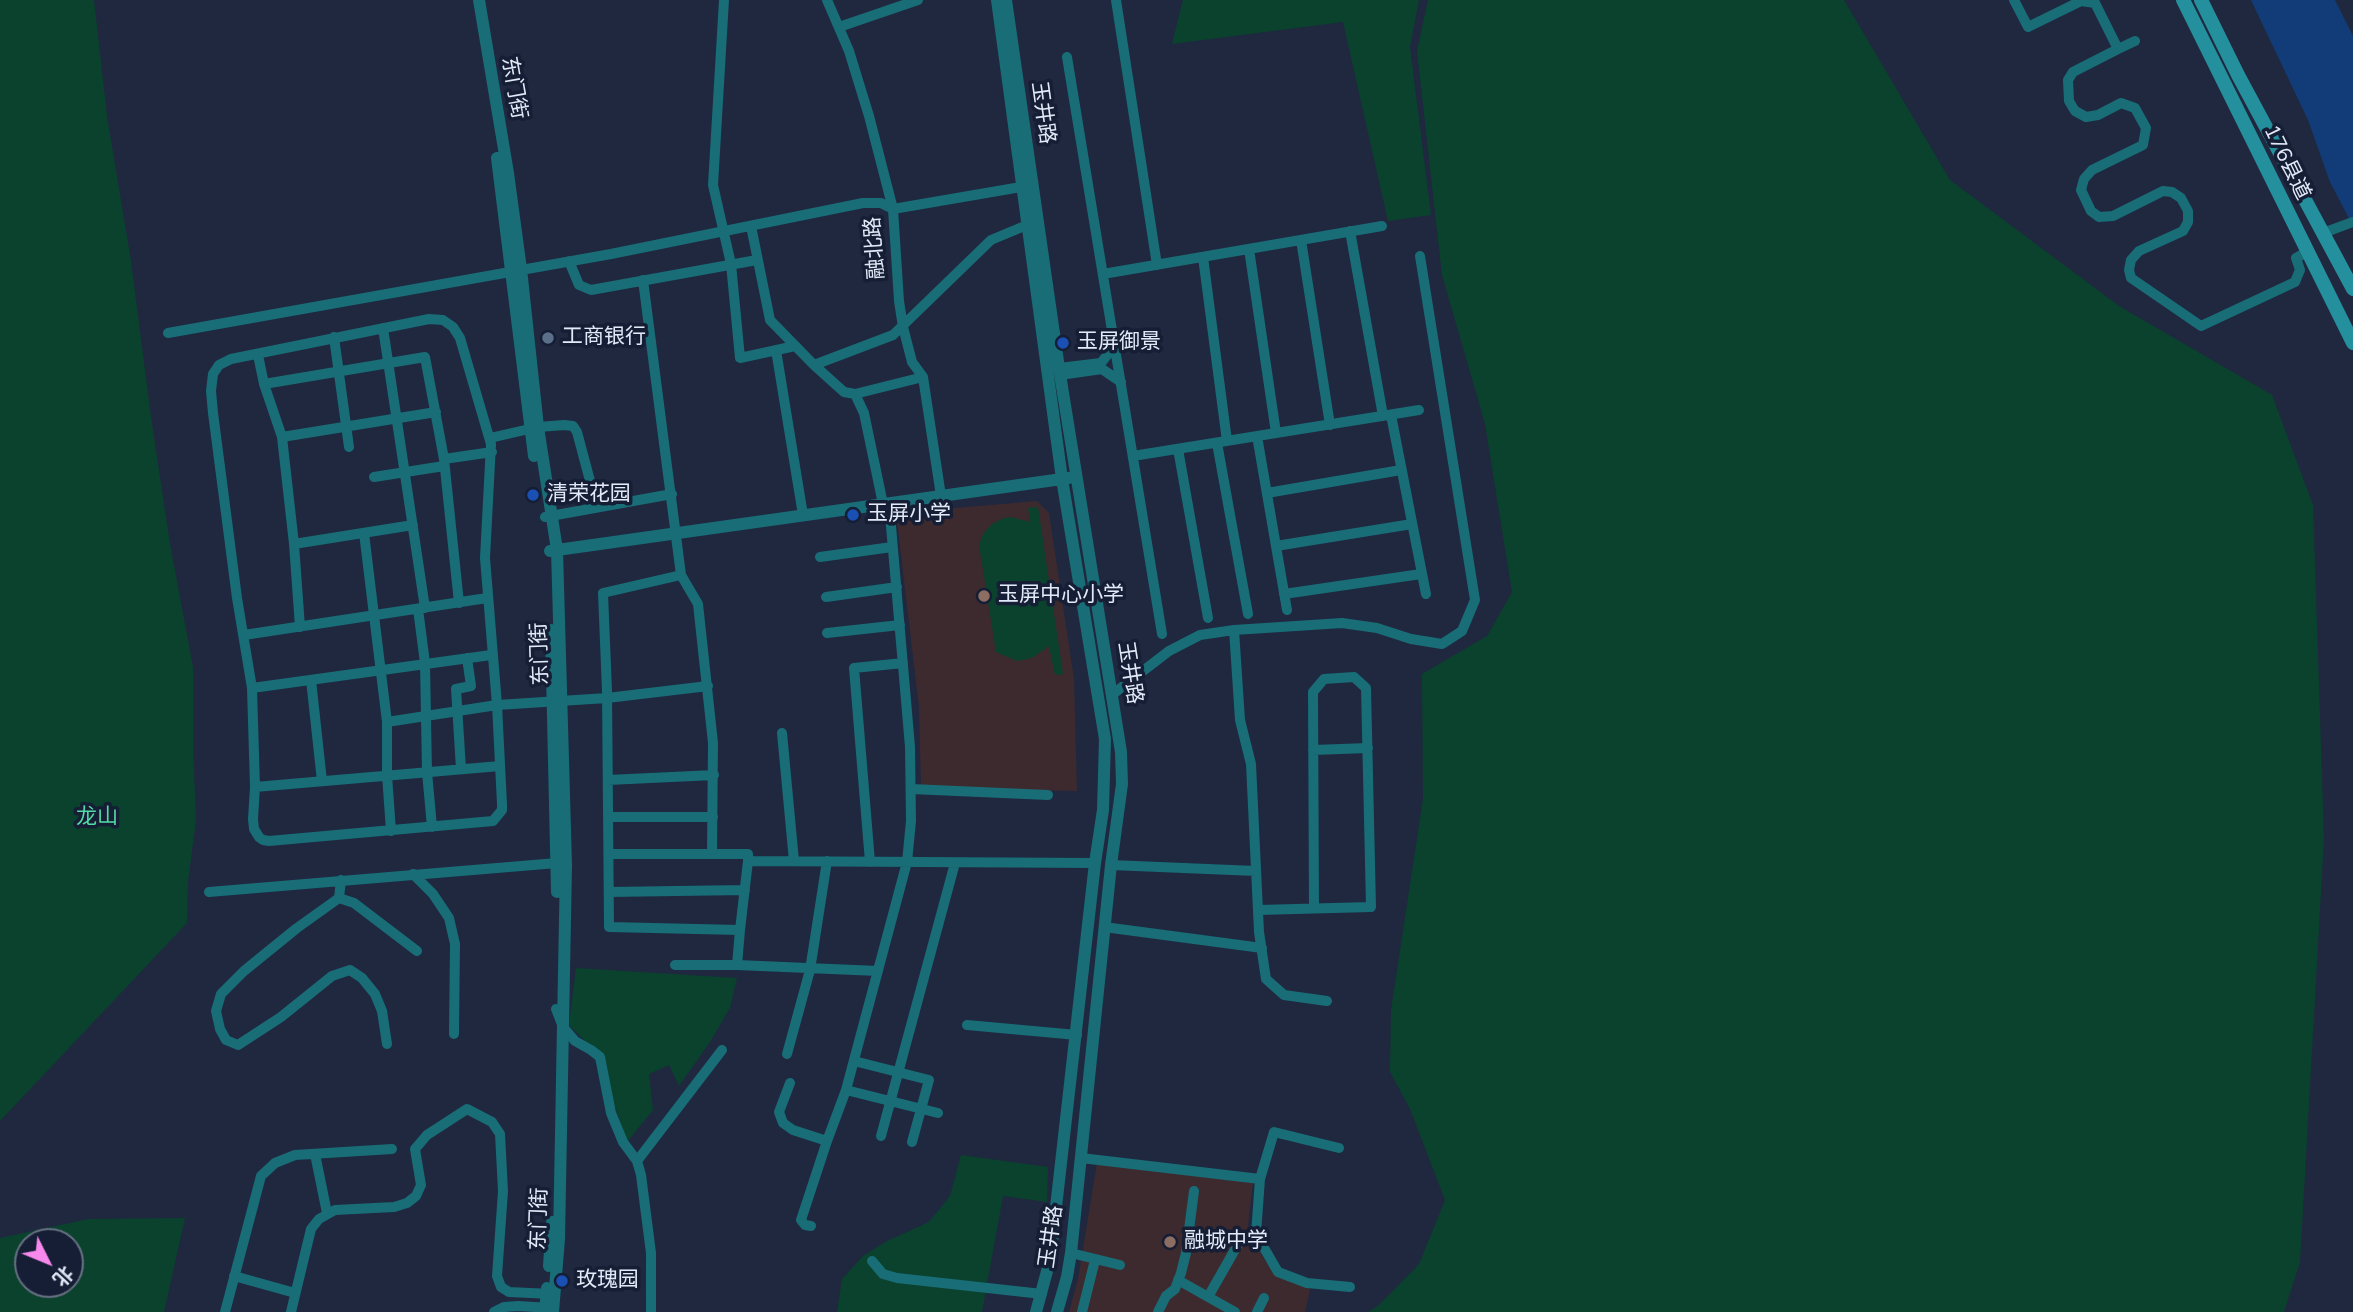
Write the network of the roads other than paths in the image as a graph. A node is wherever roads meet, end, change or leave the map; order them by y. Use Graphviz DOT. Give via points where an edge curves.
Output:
graph roads {
  1 [pos="472,0"];
  2 [pos="479,0"];
  3 [pos="724,0"];
  4 [pos="827,0"];
  5 [pos="918,0"];
  6 [pos="997,0"];
  7 [pos="1006,0"];
  8 [pos="1116,0"];
  9 [pos="2014,0"];
  10 [pos="2183,0"];
  11 [pos="2201,0"];
  12 [pos="839,27"];
  13 [pos="2135,41"];
  14 [pos="2118,49"];
  15 [pos="1067,57"];
  16 [pos="1021,187"];
  17 [pos="894,209"];
  18 [pos="2353,222"];
  19 [pos="1027,225"];
  20 [pos="751,226"];
  21 [pos="1382,226"];
  22 [pos="1350,231"];
  23 [pos="724,233"];
  24 [pos="2323,233"];
  25 [pos="1301,240"];
  26 [pos="1249,249"];
  27 [pos="2307,252"];
  28 [pos="1420,256"];
  29 [pos="1203,257"];
  30 [pos="757,260"];
  31 [pos="569,261"];
  32 [pos="730,264"];
  33 [pos="1157,265"];
  34 [pos="516,270"];
  35 [pos="1103,274"];
  36 [pos="643,280"];
  37 [pos="2353,289"];
  38 [pos="903,327"];
  39 [pos="383,328"];
  40 [pos="168,333"];
  41 [pos="334,337"];
  42 [pos="2353,343"];
  43 [pos="1115,345"];
  44 [pos="795,346"];
  45 [pos="776,350"];
  46 [pos="258,355"];
  47 [pos="388,363"];
  48 [pos="814,365"];
  49 [pos="340,371"];
  50 [pos="1060,371"];
  51 [pos="923,377"];
  52 [pos="1121,382"];
  53 [pos="264,384"];
  54 [pos="855,394"];
  55 [pos="1419,410"];
  56 [pos="436,412"];
  57 [pos="1387,415"];
  58 [pos="397,418"];
  59 [pos="1330,425"];
  60 [pos="346,426"];
  61 [pos="533,428"];
  62 [pos="1276,433"];
  63 [pos="1257,436"];
  64 [pos="282,437"];
  65 [pos="490,438"];
  66 [pos="1222,442"];
  67 [pos="349,447"];
  68 [pos="1178,449"];
  69 [pos="492,452"];
  70 [pos="1133,456"];
  71 [pos="444,463"];
  72 [pos="1401,470"];
  73 [pos="406,472"];
  74 [pos="374,477"];
  75 [pos="1076,477"];
  76 [pos="1062,479"];
  77 [pos="1267,493"];
  78 [pos="672,494"];
  79 [pos="941,496"];
  80 [pos="886,504"];
  81 [pos="597,507"];
  82 [pos="803,515"];
  83 [pos="549,516"];
  84 [pos="1412,524"];
  85 [pos="413,525"];
  86 [pos="364,533"];
  87 [pos="677,533"];
  88 [pos="294,544"];
  89 [pos="1276,546"];
  90 [pos="892,547"];
  91 [pos="553,550"];
  92 [pos="820,557"];
  93 [pos="1422,573"];
  94 [pos="681,575"];
  95 [pos="897,587"];
  96 [pos="1284,594"];
  97 [pos="1426,594"];
  98 [pos="826,597"];
  99 [pos="488,598"];
  100 [pos="459,603"];
  101 [pos="421,608"];
  102 [pos="1287,610"];
  103 [pos="375,614"];
  104 [pos="1248,614"];
  105 [pos="1208,618"];
  106 [pos="900,625"];
  107 [pos="300,626"];
  108 [pos="1234,630"];
  109 [pos="827,634"];
  110 [pos="1162,634"];
  111 [pos="244,635"];
  112 [pos="491,655"];
  113 [pos="467,658"];
  114 [pos="425,663"];
  115 [pos="903,663"];
  116 [pos="382,670"];
  117 [pos="311,680"];
  118 [pos="708,686"];
  119 [pos="252,688"];
  120 [pos="1113,694"];
  121 [pos="607,698"];
  122 [pos="558,701"];
  123 [pos="497,705"];
  124 [pos="457,712"];
  125 [pos="426,716"];
  126 [pos="387,723"];
  127 [pos="782,733"];
  128 [pos="1368,748"];
  129 [pos="1313,750"];
  130 [pos="500,766"];
  131 [pos="461,769"];
  132 [pos="427,772"];
  133 [pos="387,775"];
  134 [pos="714,775"];
  135 [pos="608,780"];
  136 [pos="322,781"];
  137 [pos="255,787"];
  138 [pos="911,789"];
  139 [pos="1048,795"];
  140 [pos="609,817"];
  141 [pos="713,817"];
  142 [pos="432,827"];
  143 [pos="391,831"];
  144 [pos="712,853"];
  145 [pos="609,855"];
  146 [pos="748,861"];
  147 [pos="794,861"];
  148 [pos="827,861"];
  149 [pos="870,862"];
  150 [pos="907,862"];
  151 [pos="557,863"];
  152 [pos="955,863"];
  153 [pos="1095,863"];
  154 [pos="1111,865"];
  155 [pos="1256,871"];
  156 [pos="413,874"];
  157 [pos="341,880"];
  158 [pos="745,890"];
  159 [pos="209,892"];
  160 [pos="609,892"];
  161 [pos="339,898"];
  162 [pos="1314,908"];
  163 [pos="1258,910"];
  164 [pos="1104,927"];
  165 [pos="740,930"];
  166 [pos="1262,948"];
  167 [pos="417,951"];
  168 [pos="675,965"];
  169 [pos="737,965"];
  170 [pos="878,971"];
  171 [pos="1327,1001"];
  172 [pos="556,1009"];
  173 [pos="967,1025"];
  174 [pos="563,1026"];
  175 [pos="454,1034"];
  176 [pos="1077,1035"];
  177 [pos="387,1044"];
  178 [pos="722,1050"];
  179 [pos="787,1054"];
  180 [pos="854,1061"];
  181 [pos="898,1072"];
  182 [pos="790,1083"];
  183 [pos="846,1090"];
  184 [pos="890,1101"];
  185 [pos="921,1109"];
  186 [pos="938,1113"];
  187 [pos="881,1136"];
  188 [pos="827,1141"];
  189 [pos="912,1142"];
  190 [pos="1339,1148"];
  191 [pos="392,1149"];
  192 [pos="314,1154"];
  193 [pos="1081,1157"];
  194 [pos="637,1161"];
  195 [pos="1260,1179"];
  196 [pos="1194,1191"];
  197 [pos="327,1213"];
  198 [pos="811,1226"];
  199 [pos="1241,1240"];
  200 [pos="1071,1253"];
  201 [pos="1095,1260"];
  202 [pos="872,1261"];
  203 [pos="1120,1265"];
  204 [pos="233,1276"];
  205 [pos="1178,1280"];
  206 [pos="1350,1287"];
  207 [pos="295,1293"];
  208 [pos="551,1294"];
  209 [pos="1042,1294"];
  210 [pos="1208,1297"];
  211 [pos="1264,1298"];
  212 [pos="549,1310"];
  213 [pos="225,1312"];
  214 [pos="291,1312"];
  215 [pos="494,1312"];
  216 [pos="652,1312"];
  217 [pos="1036,1312"];
  218 [pos="1056,1312"];
  219 [pos="1082,1312"];
  220 [pos="1158,1312"];
  221 [pos="1235,1312"];
  222 [pos="1256,1312"];
  1 -- 34 [label="street, 东门街"];
  2 -- 34 [label="street, 东门街" via="508,173"];
  3 -- 23 [label="street" via="713,186"];
  4 -- 12 [label="street, 融北路"];
  5 -- 12 [label="street"];
  6 -- 16 [label="street, 玉井路"];
  7 -- 50 [label="street, 玉井路"];
  8 -- 33 [label="street"];
  9 -- 14 [label="street" via="2028,27 2081,1 2095,3"];
  10 -- 27 [label="main road, 176县道"];
  11 -- 24 [label="main road, 176县道"];
  12 -- 17 [label="street, 融北路"];
  13 -- 14 [label="street"];
  14 -- 27 [label="street" via="2073,72 2068,80 2069,101 2086,117 2121,103 2135,108 2146,128 2143,145 2092,170 2081,190 2099,217 2113,216 2163,191 2181,198 2188,211 2183,231 2139,251 2131,260 2131,278 2200,326 2295,282 2300,270 2296,258"];
  15 -- 35 [label="street"];
  16 -- 17 [label="street"];
  16 -- 19 [label="street, 玉井路"];
  17 -- 20 [label="street" via="863,203"];
  17 -- 38 [label="street, 融北路"];
  18 -- 24 [label="street"];
  19 -- 38 [label="street" via="991,240"];
  19 -- 76 [label="street, 玉井路"];
  20 -- 23 [label="street"];
  20 -- 30 [label="street"];
  21 -- 22 [label="street"];
  22 -- 25 [label="street"];
  22 -- 57 [label="street"];
  23 -- 31 [label="street"];
  23 -- 32 [label="street"];
  24 -- 37 [label="main road, 176县道"];
  25 -- 26 [label="street"];
  25 -- 59 [label="street"];
  26 -- 29 [label="street"];
  26 -- 62 [label="street"];
  27 -- 42 [label="main road, 176县道"];
  28 -- 108 [label="street" via="1475,600 1462,631 1442,644 1342,623"];
  29 -- 33 [label="street"];
  29 -- 66 [label="street"];
  30 -- 32 [label="street"];
  30 -- 44 [label="street" via="770,320"];
  31 -- 34 [label="street"];
  31 -- 36 [label="street" via="579,285 591,290"];
  32 -- 36 [label="street"];
  32 -- 45 [label="street" via="740,358"];
  33 -- 35 [label="street"];
  34 -- 40 [label="street"];
  34 -- 61 [label="street, 东门街"];
  35 -- 43 [label="street"];
  36 -- 78 [label="street"];
  38 -- 48 [label="street"];
  38 -- 51 [label="street, 融北路" via="912,362"];
  39 -- 41 [label="street"];
  39 -- 47 [label="street"];
  39 -- 65 [label="street" via="429,319 453,327"];
  41 -- 46 [label="street"];
  41 -- 49 [label="street"];
  43 -- 50 [label="street" via="1101,363"];
  43 -- 52 [label="street"];
  44 -- 45 [label="street"];
  44 -- 48 [label="street"];
  45 -- 82 [label="street"];
  46 -- 53 [label="street"];
  46 -- 111 [label="street" via="219,365 211,391"];
  47 -- 49 [label="street"];
  47 -- 56 [label="street" via="425,357"];
  47 -- 58 [label="street"];
  48 -- 54 [label="street" via="844,391"];
  49 -- 53 [label="street"];
  49 -- 60 [label="street"];
  50 -- 52 [label="street" via="1102,369"];
  50 -- 75 [label="street, 玉井路"];
  51 -- 54 [label="street"];
  51 -- 79 [label="street, 融北路"];
  52 -- 70 [label="street"];
  53 -- 64 [label="street"];
  54 -- 80 [label="street" via="864,413"];
  55 -- 57 [label="street"];
  56 -- 58 [label="street"];
  56 -- 71 [label="street"];
  57 -- 59 [label="street"];
  57 -- 72 [label="street"];
  58 -- 60 [label="street"];
  58 -- 73 [label="street"];
  59 -- 62 [label="street"];
  60 -- 64 [label="street"];
  60 -- 67 [label="street"];
  61 -- 65 [label="street"];
  61 -- 81 [label="street" via="573,426"];
  61 -- 83 [label="street, 东门街"];
  62 -- 63 [label="street"];
  63 -- 66 [label="street"];
  63 -- 77 [label="street"];
  64 -- 88 [label="street"];
  65 -- 69 [label="street"];
  66 -- 68 [label="street"];
  66 -- 104 [label="street"];
  68 -- 70 [label="street"];
  68 -- 105 [label="street"];
  69 -- 71 [label="street"];
  69 -- 99 [label="street" via="485,558"];
  70 -- 110 [label="street"];
  71 -- 73 [label="street"];
  71 -- 100 [label="street"];
  72 -- 77 [label="street"];
  72 -- 84 [label="street"];
  73 -- 74 [label="street"];
  73 -- 85 [label="street"];
  75 -- 76 [label="street"];
  75 -- 120 [label="street, 玉井路"];
  76 -- 79 [label="street"];
  76 -- 153 [label="street, 玉井路" via="1105,739 1103,810"];
  77 -- 89 [label="street"];
  78 -- 81 [label="street"];
  78 -- 87 [label="street"];
  79 -- 80 [label="street"];
  80 -- 82 [label="street"];
  80 -- 90 [label="street"];
  81 -- 83 [label="street"];
  82 -- 87 [label="street"];
  83 -- 91 [label="street, 东门街"];
  84 -- 89 [label="street"];
  84 -- 93 [label="street"];
  85 -- 86 [label="street"];
  85 -- 101 [label="street"];
  86 -- 88 [label="street"];
  86 -- 103 [label="street"];
  87 -- 91 [label="street"];
  87 -- 94 [label="street"];
  88 -- 107 [label="street"];
  89 -- 96 [label="street"];
  90 -- 92 [label="street"];
  90 -- 95 [label="street"];
  91 -- 122 [label="street, 东门街"];
  93 -- 96 [label="street"];
  93 -- 97 [label="street"];
  94 -- 118 [label="street" via="698,604"];
  94 -- 121 [label="street" via="603,593"];
  95 -- 98 [label="street"];
  95 -- 106 [label="street"];
  96 -- 102 [label="street"];
  99 -- 100 [label="street"];
  99 -- 112 [label="street"];
  100 -- 101 [label="street"];
  101 -- 103 [label="street"];
  101 -- 114 [label="street"];
  103 -- 107 [label="street"];
  103 -- 116 [label="street"];
  106 -- 109 [label="street"];
  106 -- 115 [label="street"];
  107 -- 111 [label="street"];
  108 -- 120 [label="street" via="1200,635 1168,651"];
  108 -- 155 [label="street" via="1240,720 1251,764"];
  111 -- 119 [label="street"];
  112 -- 113 [label="street"];
  112 -- 123 [label="street"];
  113 -- 114 [label="street"];
  113 -- 124 [label="street" via="471,686 456,689"];
  114 -- 116 [label="street"];
  114 -- 125 [label="street"];
  115 -- 138 [label="street"];
  115 -- 149 [label="street" via="854,668"];
  116 -- 117 [label="street"];
  116 -- 126 [label="street"];
  117 -- 119 [label="street"];
  117 -- 136 [label="street"];
  118 -- 121 [label="street"];
  118 -- 134 [label="street"];
  119 -- 137 [label="street"];
  120 -- 154 [label="street, 玉井路" via="1122,784"];
  121 -- 122 [label="street"];
  121 -- 135 [label="street"];
  122 -- 123 [label="street"];
  122 -- 151 [label="street, 东门街"];
  122 -- 174 [label="street, 东门街" via="566,865"];
  123 -- 124 [label="street"];
  123 -- 130 [label="street"];
  124 -- 125 [label="street"];
  124 -- 131 [label="street"];
  125 -- 126 [label="street"];
  125 -- 132 [label="street"];
  126 -- 133 [label="street"];
  127 -- 147 [label="street"];
  128 -- 129 [label="street"];
  128 -- 129 [label="street" via="1367,688 1354,677 1324,679 1313,692"];
  128 -- 162 [label="street" via="1371,907"];
  129 -- 162 [label="street"];
  130 -- 131 [label="street"];
  130 -- 142 [label="street" via="502,810 493,821"];
  131 -- 132 [label="street"];
  132 -- 133 [label="street"];
  132 -- 142 [label="street"];
  133 -- 136 [label="street"];
  133 -- 143 [label="street"];
  134 -- 135 [label="street"];
  134 -- 141 [label="street"];
  135 -- 140 [label="street"];
  136 -- 137 [label="street"];
  137 -- 143 [label="street" via="254,829 263,840"];
  138 -- 139 [label="street"];
  138 -- 150 [label="street"];
  140 -- 141 [label="street"];
  140 -- 145 [label="street"];
  141 -- 144 [label="street"];
  142 -- 143 [label="street"];
  144 -- 145 [label="street"];
  144 -- 146 [label="street" via="748,854"];
  145 -- 160 [label="street"];
  146 -- 147 [label="street"];
  146 -- 158 [label="street"];
  147 -- 148 [label="street"];
  148 -- 149 [label="street"];
  148 -- 179 [label="street" via="810,970"];
  149 -- 150 [label="street"];
  150 -- 152 [label="street"];
  150 -- 170 [label="street"];
  151 -- 156 [label="street"];
  151 -- 172 [label="street, 东门街"];
  152 -- 153 [label="street"];
  152 -- 181 [label="street"];
  153 -- 176 [label="street, 玉井路"];
  154 -- 155 [label="street"];
  154 -- 164 [label="street, 玉井路"];
  155 -- 163 [label="street"];
  156 -- 157 [label="street"];
  156 -- 175 [label="street" via="449,918 455,944"];
  157 -- 159 [label="street"];
  157 -- 161 [label="street"];
  158 -- 160 [label="street"];
  158 -- 165 [label="street"];
  160 -- 165 [label="street" via="609,927"];
  161 -- 167 [label="street" via="362,909"];
  161 -- 177 [label="street" via="221,994 216,1011 220,1029 226,1040 239,1045 332,976 350,970 375,994"];
  162 -- 163 [label="street"];
  163 -- 166 [label="street"];
  164 -- 166 [label="street"];
  164 -- 193 [label="street, 玉井路"];
  165 -- 169 [label="street"];
  166 -- 171 [label="street" via="1266,979 1284,995"];
  168 -- 169 [label="street"];
  169 -- 170 [label="street"];
  170 -- 180 [label="street"];
  172 -- 174 [label="street"];
  172 -- 208 [label="street, 东门街"];
  173 -- 176 [label="street"];
  174 -- 194 [label="street" via="600,1058 611,1113"];
  174 -- 208 [label="street, 东门街" via="559,1239"];
  176 -- 209 [label="street, 玉井路"];
  178 -- 194 [label="street"];
  180 -- 181 [label="street"];
  180 -- 183 [label="street"];
  181 -- 184 [label="street"];
  181 -- 185 [label="street" via="929,1080"];
  182 -- 188 [label="street" via="779,1112 783,1123"];
  183 -- 184 [label="street"];
  183 -- 188 [label="street"];
  184 -- 185 [label="street"];
  184 -- 187 [label="street"];
  185 -- 186 [label="street"];
  185 -- 189 [label="street"];
  188 -- 198 [label="street" via="801,1220"];
  190 -- 195 [label="street" via="1274,1132"];
  191 -- 192 [label="street"];
  192 -- 197 [label="street"];
  192 -- 204 [label="street" via="275,1163 261,1176"];
  193 -- 195 [label="street"];
  193 -- 200 [label="street, 玉井路"];
  194 -- 216 [label="street" via="651,1253"];
  195 -- 206 [label="street" via="1256,1234 1278,1272 1307,1283"];
  196 -- 205 [label="street"];
  197 -- 207 [label="street" via="311,1229"];
  197 -- 208 [label="street" via="407,1203 421,1185 415,1149 427,1135 467,1109 492,1122 500,1133 503,1191 497,1276 501,1287 509,1292"];
  199 -- 210 [label="street"];
  200 -- 201 [label="street"];
  200 -- 218 [label="street, 玉井路"];
  201 -- 203 [label="street"];
  201 -- 219 [label="street"];
  202 -- 209 [label="street" via="883,1274 897,1278"];
  204 -- 207 [label="street"];
  204 -- 213 [label="street"];
  205 -- 210 [label="street"];
  205 -- 220 [label="street"];
  207 -- 214 [label="street"];
  208 -- 212 [label="street, 东门街"];
  209 -- 217 [label="street, 玉井路"];
  210 -- 221 [label="street"];
  211 -- 222 [label="street"];
  212 -- 215 [label="street" via="504,1307"];
}
